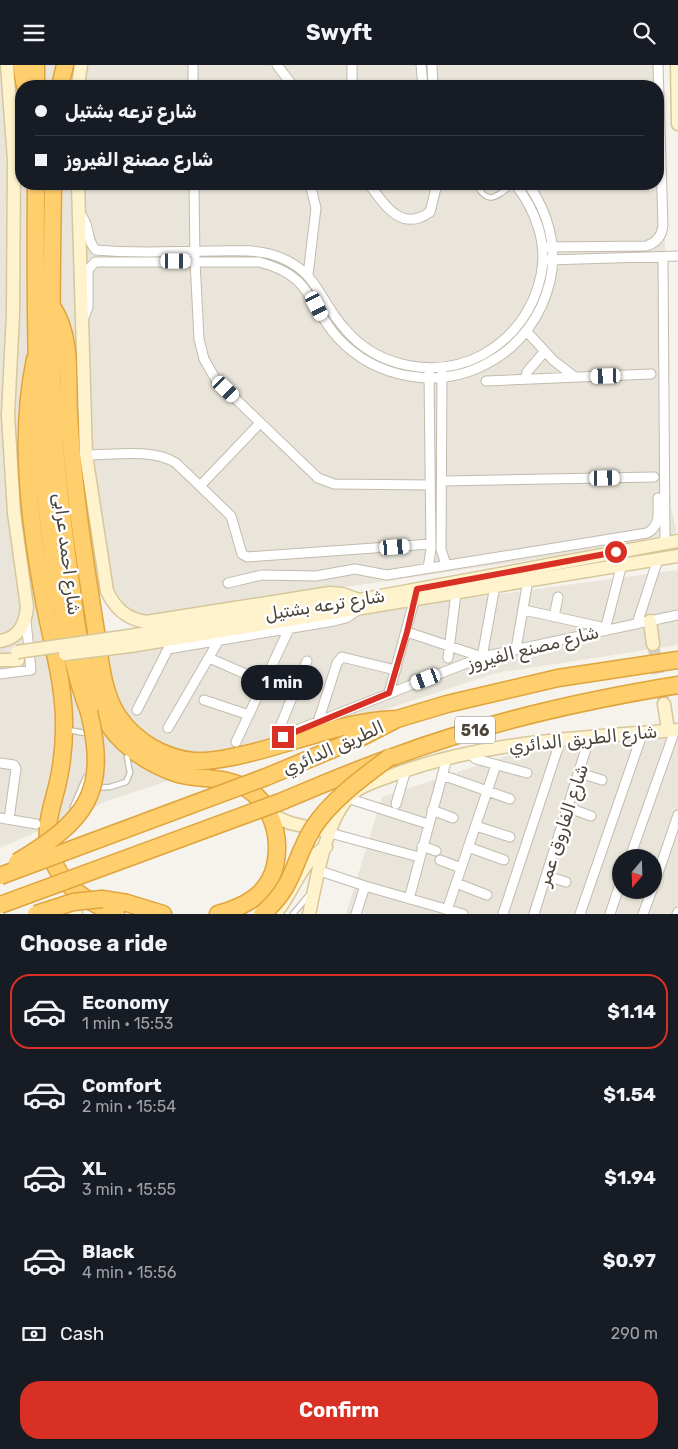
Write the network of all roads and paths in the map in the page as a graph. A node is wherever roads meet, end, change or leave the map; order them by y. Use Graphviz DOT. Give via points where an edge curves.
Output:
graph roads {
  1 [pos="7,65"];
  2 [pos="21,65"];
  3 [pos="36,65"];
  4 [pos="55,65"];
  5 [pos="65,65"];
  6 [pos="81,65"];
  7 [pos="193,65"];
  8 [pos="277,65"];
  9 [pos="352,65"];
  10 [pos="421,65"];
  11 [pos="432,65"];
  12 [pos="658,65"];
  13 [pos="677,65"];
  14 [pos="24,80"];
  15 [pos="36,80"];
  16 [pos="54,80"];
  17 [pos="61,80"];
  18 [pos="79,80"];
  19 [pos="193,80"];
  20 [pos="289,80"];
  21 [pos="352,80"];
  22 [pos="422,80"];
  23 [pos="433,80"];
  24 [pos="658,80"];
  25 [pos="678,124"];
  26 [pos="36,190"];
  27 [pos="53,190"];
  28 [pos="78,190"];
  29 [pos="194,190"];
  30 [pos="312,190"];
  31 [pos="374,190"];
  32 [pos="436,190"];
  33 [pos="479,190"];
  34 [pos="506,190"];
  35 [pos="519,190"];
  36 [pos="531,190"];
  37 [pos="662,190"];
  38 [pos="79,213"];
  39 [pos="542,247"];
  40 [pos="552,247"];
  41 [pos="194,251"];
  42 [pos="678,256"];
  43 [pos="664,257"];
  44 [pos="542,260"];
  45 [pos="553,260"];
  46 [pos="195,261"];
  47 [pos="308,275"];
  48 [pos="52,306"];
  49 [pos="83,320"];
  50 [pos="527,332"];
  51 [pos="544,352"];
  52 [pos="35,359"];
  53 [pos="442,367"];
  54 [pos="429,368"];
  55 [pos="651,374"];
  56 [pos="575,377"];
  57 [pos="429,378"];
  58 [pos="442,378"];
  59 [pos="525,379"];
  60 [pos="486,381"];
  61 [pos="260,423"];
  62 [pos="86,455"];
  63 [pos="654,477"];
  64 [pos="442,481"];
  65 [pos="430,485"];
  66 [pos="200,486"];
  67 [pos="658,498"];
  68 [pos="678,541"];
  69 [pos="665,543"];
  70 [pos="431,545"];
  71 [pos="678,556"];
  72 [pos="658,559"];
  73 [pos="446,565"];
  74 [pos="622,565"];
  75 [pos="428,568"];
  76 [pos="528,581"];
  77 [pos="228,583"];
  78 [pos="495,586"];
  79 [pos="456,593"];
  80 [pos="416,594"];
  81 [pos="558,597"];
  82 [pos="360,604"];
  83 [pos="524,610"];
  84 [pos="678,615"];
  85 [pos="554,617"];
  86 [pos="26,621"];
  87 [pos="650,621"];
  88 [pos="637,624"];
  89 [pos="289,629"];
  90 [pos="606,629"];
  91 [pos="407,632"];
  92 [pos="219,640"];
  93 [pos="0,641"];
  94 [pos="653,644"];
  95 [pos="450,645"];
  96 [pos="516,649"];
  97 [pos="0,653"];
  98 [pos="17,656"];
  99 [pos="482,657"];
  100 [pos="209,658"];
  101 [pos="448,658"];
  102 [pos="0,660"];
  103 [pos="678,660"];
  104 [pos="307,661"];
  105 [pos="396,670"];
  106 [pos="0,674"];
  107 [pos="264,682"];
  108 [pos="678,685"];
  109 [pos="389,693"];
  110 [pos="204,699"];
  111 [pos="664,704"];
  112 [pos="137,710"];
  113 [pos="249,715"];
  114 [pos="86,719"];
  115 [pos="397,719"];
  116 [pos="318,722"];
  117 [pos="168,728"];
  118 [pos="64,729"];
  119 [pos="674,730"];
  120 [pos="644,732"];
  121 [pos="85,733"];
  122 [pos="590,736"];
  123 [pos="561,739"];
  124 [pos="87,742"];
  125 [pos="236,742"];
  126 [pos="468,752"];
  127 [pos="127,757"];
  128 [pos="390,757"];
  129 [pos="447,758"];
  130 [pos="0,763"];
  131 [pos="496,765"];
  132 [pos="406,770"];
  133 [pos="87,772"];
  134 [pos="526,773"];
  135 [pos="580,773"];
  136 [pos="442,775"];
  137 [pos="602,780"];
  138 [pos="83,787"];
  139 [pos="487,791"];
  140 [pos="347,798"];
  141 [pos="510,799"];
  142 [pos="396,804"];
  143 [pos="275,808"];
  144 [pos="569,808"];
  145 [pos="432,810"];
  146 [pos="70,811"];
  147 [pos="678,815"];
  148 [pos="591,816"];
  149 [pos="4,818"];
  150 [pos="453,818"];
  151 [pos="428,823"];
  152 [pos="36,824"];
  153 [pos="476,826"];
  154 [pos="330,833"];
  155 [pos="510,837"];
  156 [pos="422,846"];
  157 [pos="326,847"];
  158 [pos="468,847"];
  159 [pos="633,849"];
  160 [pos="436,851"];
  161 [pos="419,857"];
  162 [pos="440,860"];
  163 [pos="504,860"];
  164 [pos="662,862"];
  165 [pos="461,868"];
  166 [pos="320,871"];
  167 [pos="0,874"];
  168 [pos="547,876"];
  169 [pos="566,882"];
  170 [pos="456,883"];
  171 [pos="316,885"];
  172 [pos="365,886"];
  173 [pos="487,895"];
  174 [pos="409,899"];
  175 [pos="615,899"];
  176 [pos="649,899"];
  177 [pos="0,905"];
  178 [pos="450,912"];
  179 [pos="36,914"];
  180 [pos="55,914"];
  181 [pos="76,914"];
  182 [pos="116,914"];
  183 [pos="163,914"];
  184 [pos="218,914"];
  185 [pos="262,914"];
  186 [pos="275,914"];
  187 [pos="293,914"];
  188 [pos="308,914"];
  189 [pos="356,914"];
  190 [pos="463,914"];
  191 [pos="503,914"];
  192 [pos="534,914"];
  193 [pos="580,914"];
  194 [pos="610,914"];
  195 [pos="644,914"];
  1 -- 86 [label="street" via="14,159 13,314 8,415 14,513 27,607"];
  2 -- 14 [label="highway"];
  3 -- 15 [label="highway"];
  4 -- 16 [label="highway"];
  5 -- 17 [label="highway"];
  6 -- 18 [label="street"];
  7 -- 19 [label="street"];
  8 -- 20 [label="street"];
  9 -- 21 [label="street"];
  10 -- 22 [label="street"];
  11 -- 23 [label="street"];
  12 -- 24 [label="street"];
  13 -- 25 [label="street"];
  26 -- 52 [label="highway, شارع احمد عرابى"];
  27 -- 48 [label="highway, شارع احمد عرابى"];
  28 -- 38 [label="street"];
  29 -- 41 [label="street"];
  30 -- 47 [label="street" via="316,208"];
  31 -- 32 [label="street" via="391,213 408,219 430,212"];
  33 -- 34 [label="lane" via="490,198"];
  35 -- 39 [label="street" via="535,218"];
  36 -- 40 [label="street" via="545,214"];
  37 -- 40 [label="street" via="663,225 658,239 650,244 641,247"];
  38 -- 41 [label="street" via="88,224 92,246 96,250"];
  38 -- 49 [label="street"];
  39 -- 40 [label="street"];
  39 -- 44 [label="street"];
  40 -- 45 [label="street"];
  41 -- 46 [label="street"];
  41 -- 47 [label="street" via="261,252 286,260"];
  42 -- 43 [label="street"];
  43 -- 45 [label="street"];
  43 -- 69 [label="street"];
  44 -- 45 [label="street"];
  44 -- 53 [label="street" via="533,300 509,336 478,357"];
  45 -- 50 [label="street" via="545,298"];
  46 -- 49 [label="street" via="92,263 88,270 88,312"];
  46 -- 57 [label="street" via="254,261 286,272 307,290 330,327 357,355 391,372"];
  46 -- 61 [label="street" via="199,339 204,359 216,380"];
  47 -- 54 [label="street" via="338,321 363,346 394,362"];
  48 -- 115 [label="highway" via="66,339 78,524 103,672 111,702 127,728 165,754 179,759 210,761 262,750 346,725"];
  48 -- 143 [label="highway, شارع احمد عرابى" via="53,413 60,497 78,632 100,709 113,730 141,756 176,773 237,783"];
  49 -- 62 [label="street"];
  50 -- 51 [label="street"];
  50 -- 58 [label="street" via="494,360 470,372"];
  51 -- 56 [label="street"];
  51 -- 59 [label="street"];
  52 -- 114 [label="highway, شارع احمد عرابى" via="40,455 51,542"];
  52 -- 118 [label="highway" via="27,410 29,481 43,596 61,684"];
  53 -- 54 [label="street"];
  53 -- 58 [label="street"];
  54 -- 57 [label="street"];
  55 -- 56 [label="street"];
  56 -- 59 [label="street"];
  57 -- 58 [label="street"];
  57 -- 65 [label="street"];
  58 -- 64 [label="street"];
  59 -- 60 [label="street"];
  61 -- 65 [label="street" via="312,473 326,482"];
  61 -- 66 [label="street"];
  62 -- 66 [label="street" via="144,455 169,459"];
  62 -- 82 [label="street" via="108,591 114,604 131,619 154,622 330,593 342,594"];
  63 -- 64 [label="street"];
  64 -- 73 [label="street" via="441,549"];
  65 -- 70 [label="street"];
  66 -- 70 [label="street" via="231,516 242,554 247,557"];
  67 -- 73 [label="street" via="658,521 647,533"];
  68 -- 69 [label="street, شارع ترعه بشتيل"];
  69 -- 80 [label="street, شارع ترعه بشتيل"];
  70 -- 75 [label="street"];
  71 -- 72 [label="street, شارع ترعه بشتيل"];
  72 -- 74 [label="street, شارع ترعه بشتيل"];
  72 -- 88 [label="street"];
  73 -- 75 [label="street"];
  74 -- 76 [label="street, شارع ترعه بشتيل"];
  74 -- 90 [label="street"];
  75 -- 77 [label="street" via="383,575 359,569 316,576 270,575"];
  76 -- 78 [label="street, شارع ترعه بشتيل"];
  76 -- 83 [label="street"];
  78 -- 79 [label="street, شارع ترعه بشتيل"];
  78 -- 99 [label="street"];
  79 -- 80 [label="street, شارع ترعه بشتيل"];
  79 -- 95 [label="street"];
  80 -- 82 [label="street, شارع ترعه بشتيل"];
  80 -- 91 [label="street"];
  81 -- 85 [label="street"];
  82 -- 89 [label="street, شارع ترعه بشتيل" via="340,620"];
  82 -- 98 [label="street, شارع ترعه بشتيل, bridge"];
  83 -- 85 [label="street"];
  83 -- 96 [label="street"];
  84 -- 87 [label="street, شارع مصنع الفيروز"];
  85 -- 90 [label="street"];
  86 -- 93 [label="street" via="10,639"];
  86 -- 106 [label="street" via="31,671"];
  87 -- 88 [label="street, شارع مصنع الفيروز"];
  87 -- 94 [label="street"];
  88 -- 90 [label="street, شارع مصنع الفيروز"];
  89 -- 92 [label="street, شارع ترعه بشتيل"];
  89 -- 107 [label="street"];
  90 -- 96 [label="street, شارع مصنع الفيروز"];
  91 -- 95 [label="street"];
  91 -- 105 [label="street"];
  92 -- 100 [label="street"];
  92 -- 112 [label="street, شارع ترعه بشتيل" via="164,652"];
  95 -- 99 [label="street"];
  95 -- 101 [label="street"];
  96 -- 99 [label="street, شارع مصنع الفيروز"];
  97 -- 98 [label="street, شارع ترعه بشتيل"];
  98 -- 102 [label="street, شارع ترعه بشتيل"];
  99 -- 109 [label="street, شارع مصنع الفيروز"];
  100 -- 107 [label="street"];
  100 -- 117 [label="street"];
  103 -- 115 [label="highway, الطريق الدائري / 516" via="558,678"];
  104 -- 116 [label="street, شارع مصنع الفيروز" via="277,734 279,737"];
  105 -- 109 [label="street"];
  105 -- 116 [label="street" via="342,657 337,663"];
  107 -- 113 [label="street"];
  108 -- 128 [label="highway, الطريق الدائري / 516" via="531,715"];
  109 -- 116 [label="street, شارع مصنع الفيروز"];
  110 -- 113 [label="street"];
  111 -- 119 [label="street"];
  113 -- 125 [label="street"];
  114 -- 121 [label="lane"];
  114 -- 167 [label="highway, شارع احمد عرابى, bridge" via="97,761 88,799 74,820 56,837"];
  115 -- 167 [label="highway, الطريق الدائري / 516, bridge" via="266,777"];
  118 -- 121 [label="lane"];
  118 -- 182 [label="highway" via="60,770 48,820 49,850 54,865 72,889"];
  119 -- 120 [label="street, شارع الطريق الدائري"];
  119 -- 159 [label="street"];
  120 -- 122 [label="street, شارع الطريق الدائري"];
  120 -- 193 [label="street"];
  121 -- 124 [label="lane"];
  122 -- 123 [label="street, شارع الطريق الدائري"];
  122 -- 135 [label="street, شارع الفاروق عمر"];
  123 -- 126 [label="street, شارع الطريق الدائري"];
  123 -- 191 [label="street"];
  126 -- 129 [label="street, شارع الطريق الدائري"];
  126 -- 131 [label="street" via="476,759"];
  127 -- 138 [label="lane" via="130,773 126,782 101,788"];
  128 -- 143 [label="highway, الطريق الدائري / 516"];
  128 -- 185 [label="highway, bridge" via="320,818 288,885"];
  129 -- 132 [label="street, شارع الطريق الدائري"];
  129 -- 136 [label="street"];
  130 -- 149 [label="street" via="16,769"];
  131 -- 134 [label="street"];
  131 -- 139 [label="street"];
  132 -- 140 [label="street, شارع الطريق الدائري" via="362,786"];
  132 -- 142 [label="street"];
  133 -- 138 [label="lane"];
  135 -- 137 [label="street"];
  135 -- 144 [label="street, شارع الفاروق عمر"];
  136 -- 139 [label="street"];
  136 -- 145 [label="street"];
  138 -- 146 [label="lane"];
  139 -- 141 [label="street"];
  139 -- 153 [label="street"];
  140 -- 151 [label="street"];
  140 -- 154 [label="street"];
  143 -- 154 [label="street" via="290,823"];
  143 -- 177 [label="highway, الطريق الدائري / 516, bridge"];
  143 -- 184 [label="highway" via="277,842 274,867 268,881 258,895 244,905"];
  144 -- 148 [label="street"];
  144 -- 168 [label="street, شارع الفاروق عمر"];
  145 -- 150 [label="street"];
  145 -- 151 [label="street"];
  147 -- 164 [label="street"];
  149 -- 152 [label="street"];
  151 -- 156 [label="street"];
  153 -- 155 [label="street"];
  153 -- 158 [label="street"];
  154 -- 157 [label="street"];
  154 -- 161 [label="street"];
  156 -- 160 [label="street"];
  156 -- 161 [label="street"];
  157 -- 166 [label="street"];
  157 -- 186 [label="street" via="303,867"];
  158 -- 163 [label="street"];
  158 -- 165 [label="street"];
  161 -- 174 [label="street"];
  162 -- 165 [label="street"];
  165 -- 170 [label="street"];
  166 -- 171 [label="street"];
  166 -- 172 [label="street"];
  168 -- 169 [label="street"];
  168 -- 192 [label="street, شارع الفاروق عمر"];
  170 -- 173 [label="street"];
  170 -- 178 [label="street"];
  171 -- 187 [label="lane"];
  171 -- 188 [label="street"];
  172 -- 174 [label="street"];
  172 -- 189 [label="street"];
  174 -- 178 [label="street"];
  175 -- 194 [label="street"];
  176 -- 195 [label="street"];
  178 -- 190 [label="street"];
  179 -- 183 [label="highway, bridge" via="73,902 102,899"];
  180 -- 181 [label="street"];
}
